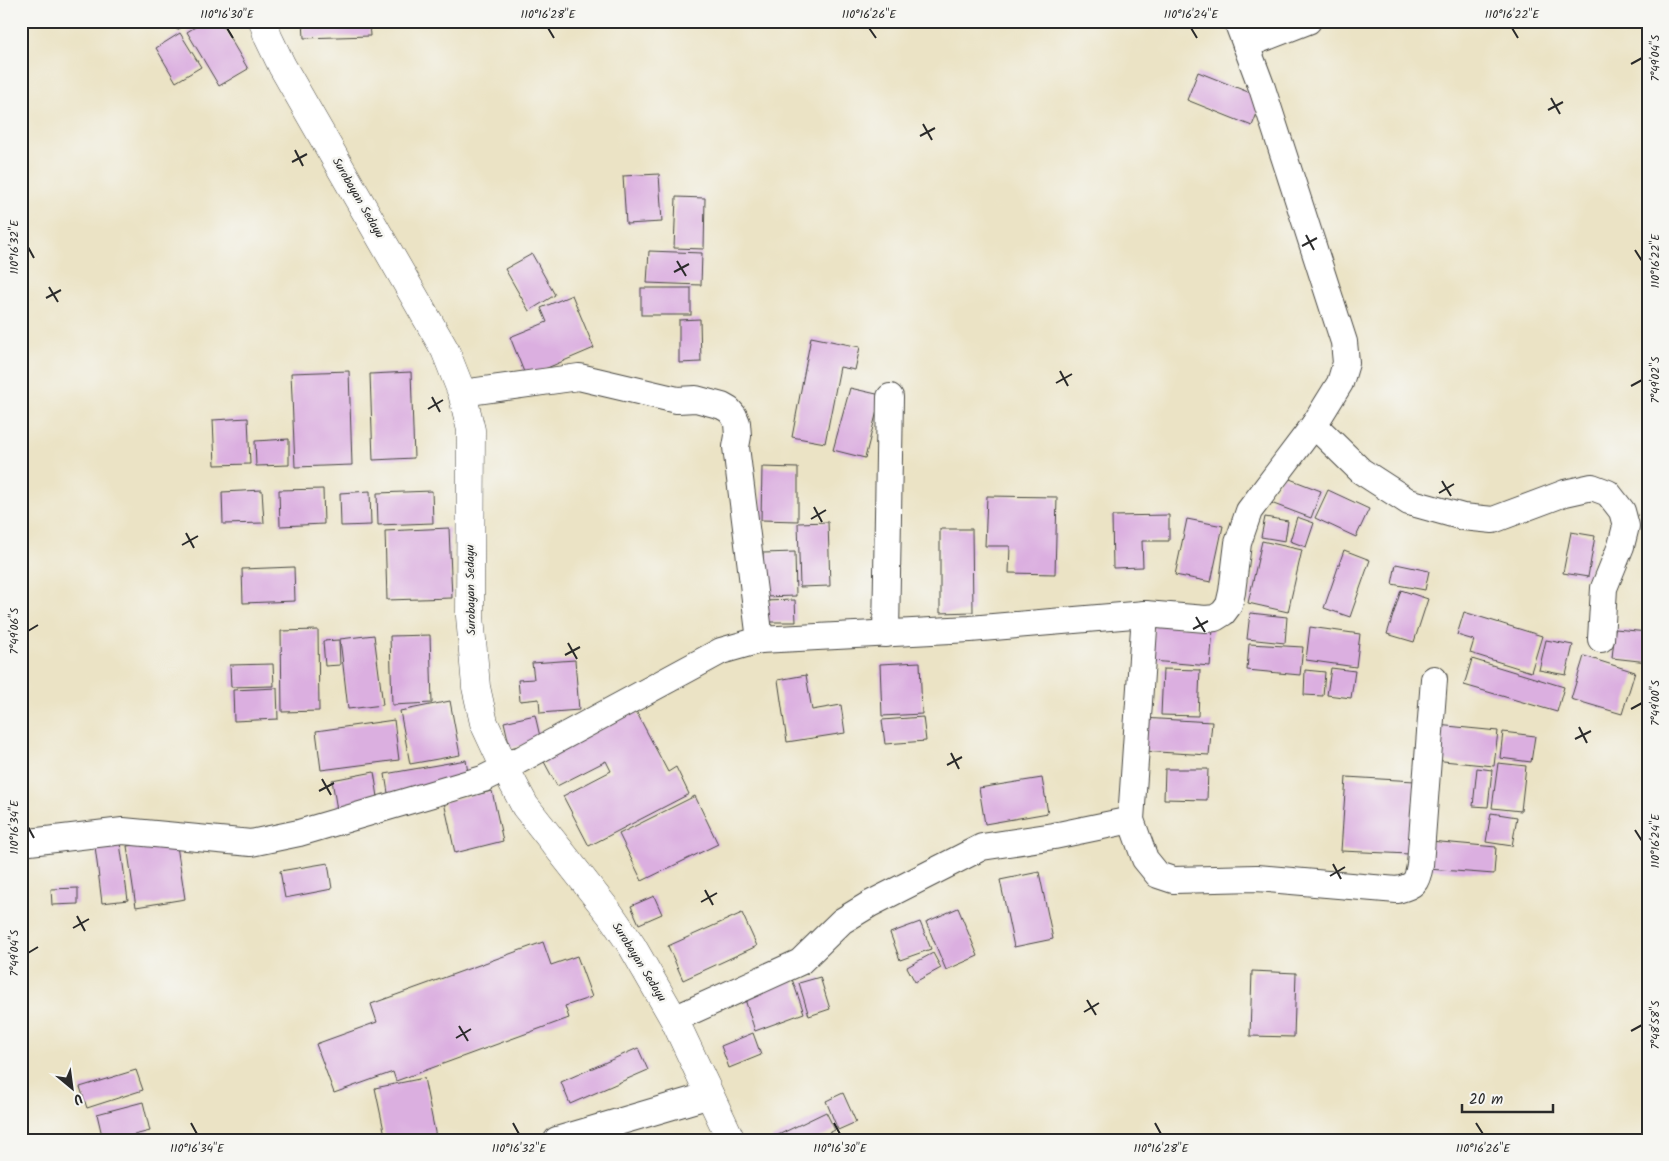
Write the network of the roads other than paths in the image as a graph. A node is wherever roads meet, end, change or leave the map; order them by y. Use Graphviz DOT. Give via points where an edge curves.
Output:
graph roads {
  1 [pos="263,21"];
  2 [pos="1237,21"];
  3 [pos="1308,21"];
  4 [pos="1246,45"];
  5 [pos="462,394"];
  6 [pos="890,397"];
  7 [pos="1314,425"];
  8 [pos="1145,614"];
  9 [pos="886,634"];
  10 [pos="1601,638"];
  11 [pos="760,640"];
  12 [pos="1434,679"];
  13 [pos="505,768"];
  14 [pos="1131,820"];
  15 [pos="21,843"];
  16 [pos="674,1019"];
  17 [pos="710,1094"];
  18 [pos="557,1140"];
  19 [pos="730,1140"];
  1 -- 5 [label="main road, Surobayan Sedayu" via="282,66 445,350"];
  2 -- 4 [label="street"];
  3 -- 4 [label="street"];
  4 -- 7 [label="street" via="1344,342 1346,363 1340,383"];
  5 -- 11 [label="street" via="579,377 677,400 696,398 729,410 737,423 736,447"];
  5 -- 13 [label="main road, Surobayan Sedayu" via="471,430 470,616 476,687 484,723"];
  6 -- 9 [label="street"];
  7 -- 8 [label="street" via="1249,511 1238,543 1229,605 1222,613 1206,619"];
  7 -- 10 [label="street" via="1361,472 1409,502 1462,518 1493,520 1564,493 1592,487 1608,494 1622,511 1626,526 1604,588"];
  8 -- 9 [label="street"];
  8 -- 14 [label="street"];
  9 -- 11 [label="street"];
  11 -- 13 [label="street" via="720,651"];
  12 -- 14 [label="street" via="1420,866 1418,878 1409,887 1397,890 1257,878 1173,880 1158,875 1145,859"];
  13 -- 15 [label="street" via="483,779 298,833 251,843 123,831"];
  13 -- 16 [label="main road, Surobayan Sedayu" via="525,806 632,946"];
  14 -- 16 [label="street" via="982,847 842,921 800,962"];
  16 -- 17 [label="main road, Surobayan Sedayu"];
  17 -- 18 [label="street"];
  17 -- 19 [label="main road, Surobayan Sedayu"];
}
